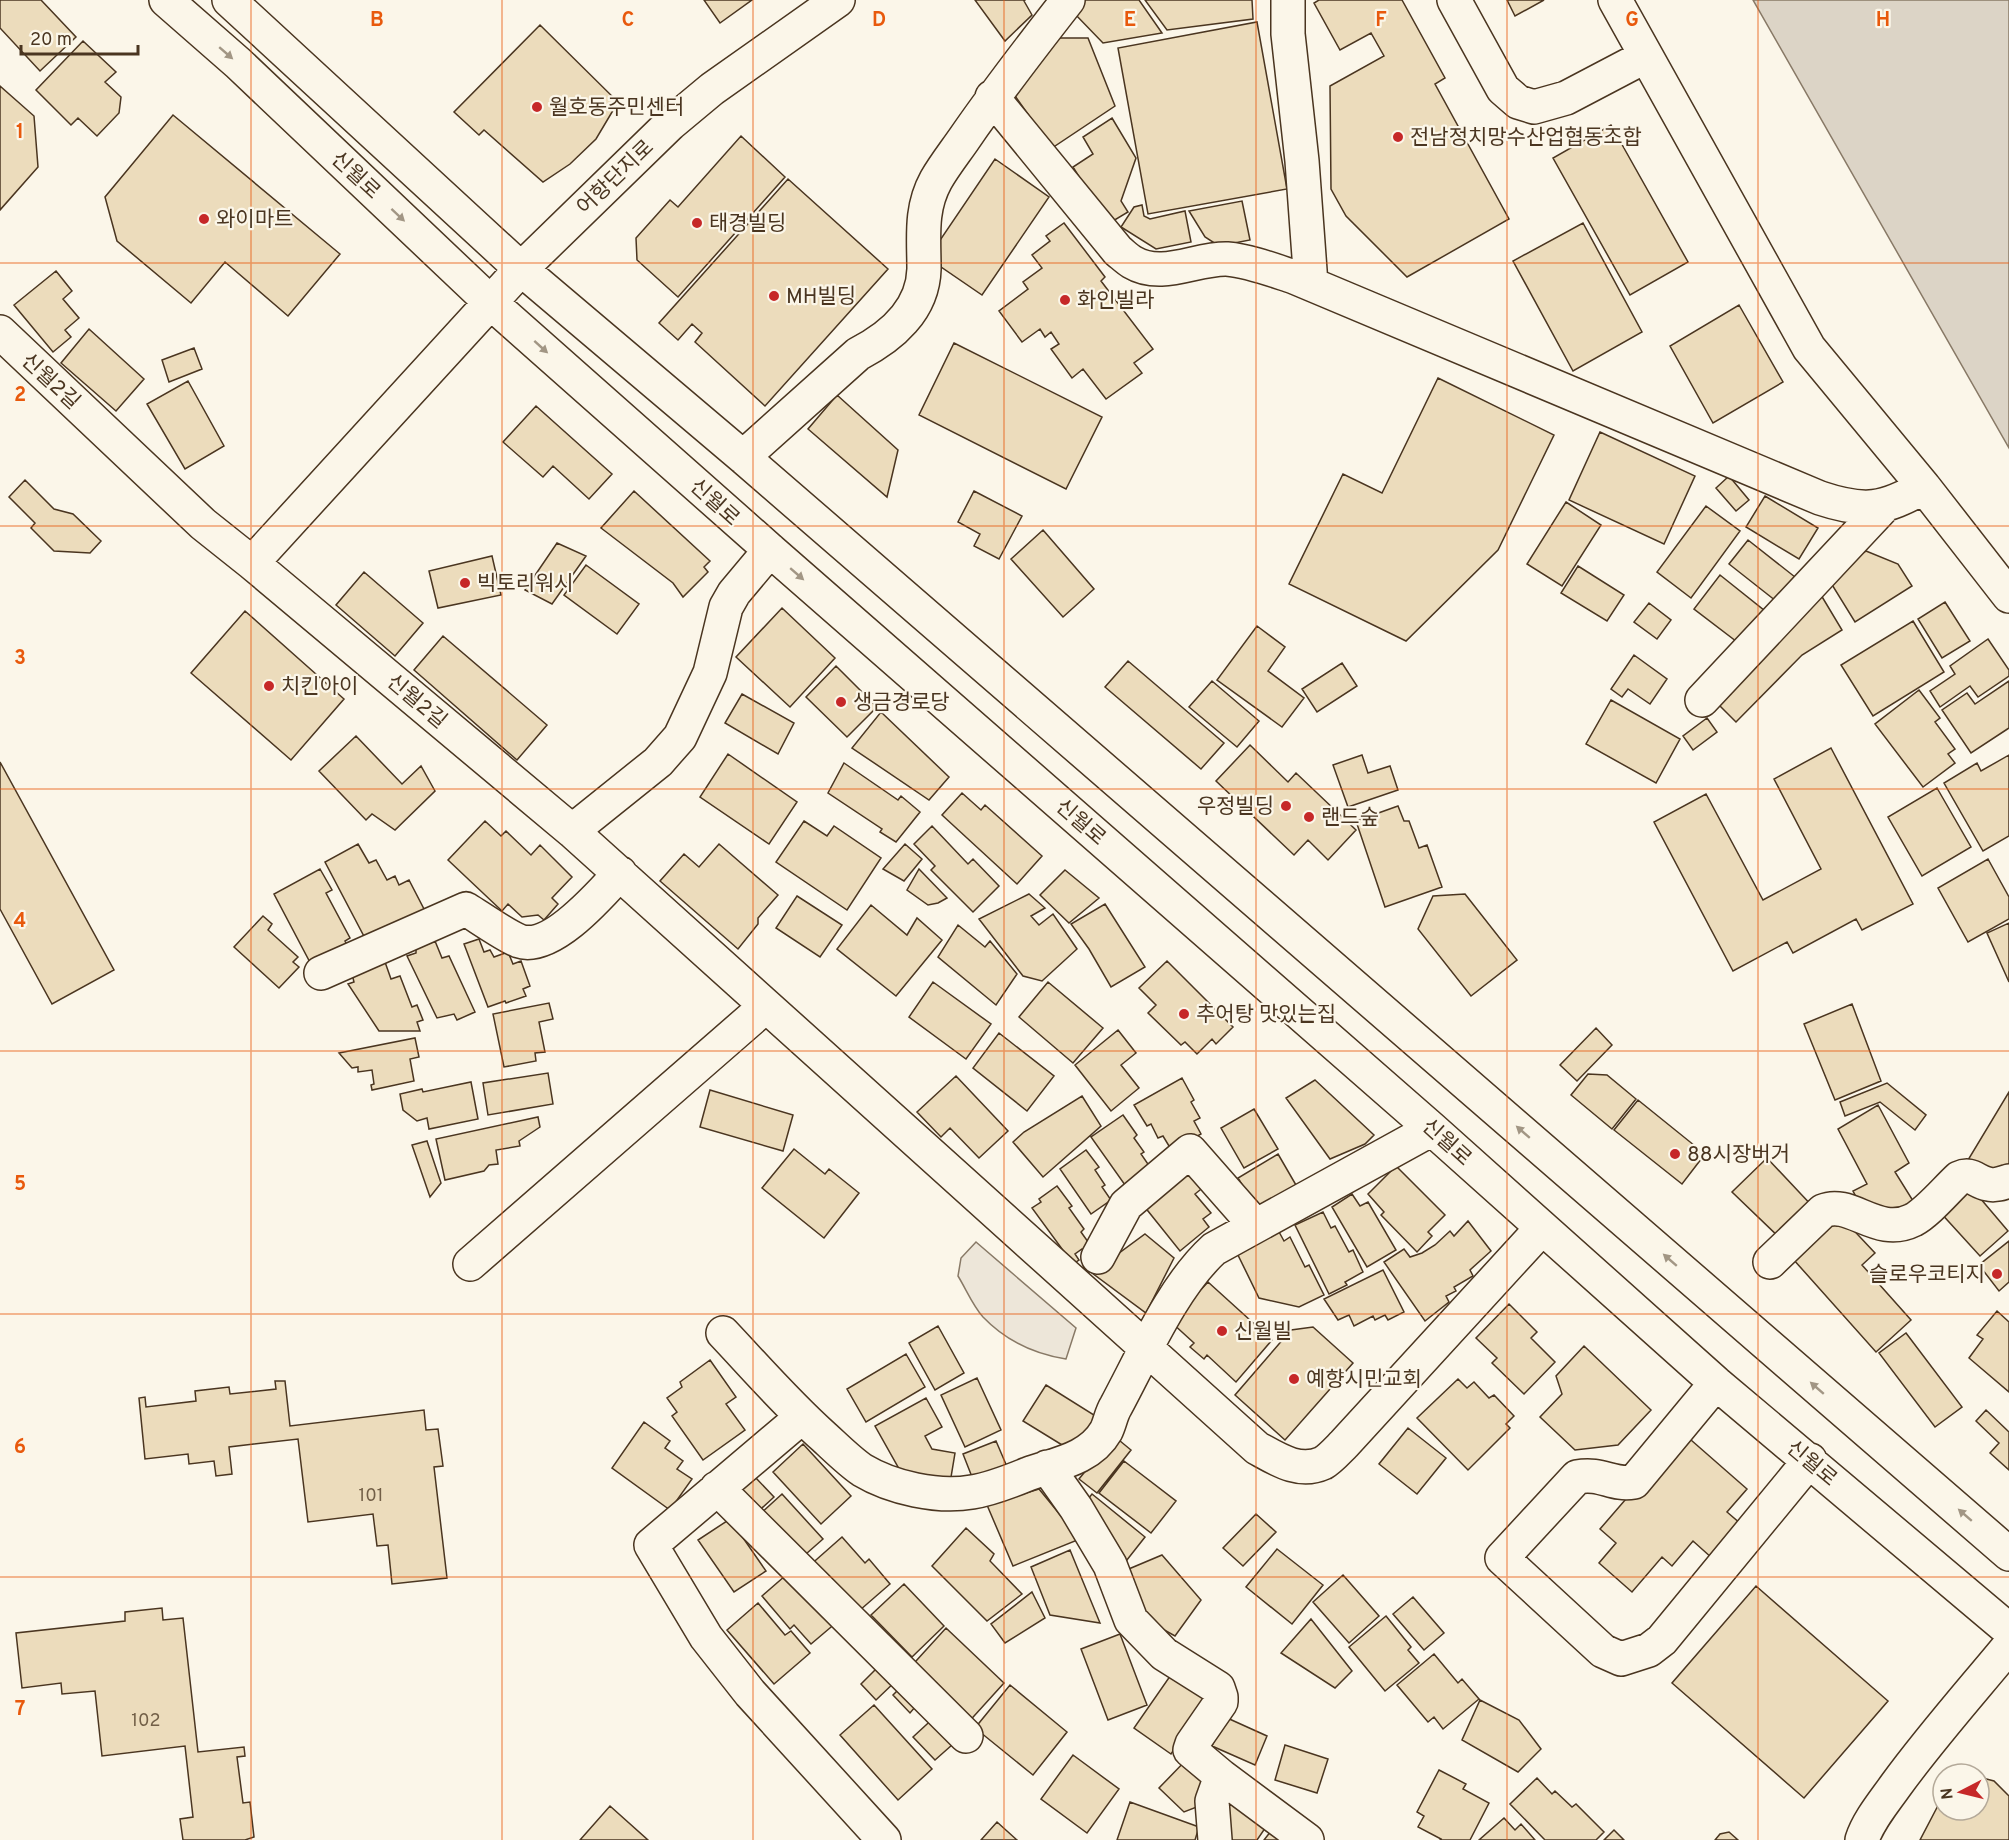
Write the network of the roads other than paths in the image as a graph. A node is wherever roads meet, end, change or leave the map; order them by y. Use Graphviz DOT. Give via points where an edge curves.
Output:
graph roads {
  1 [pos="166,0"];
  2 [pos="229,0"];
  3 [pos="838,0"];
  4 [pos="1068,0"];
  5 [pos="1288,0"];
  6 [pos="1454,0"];
  7 [pos="1615,0"];
  8 [pos="1646,56"];
  9 [pos="992,98"];
  10 [pos="521,269"];
  11 [pos="1311,284"];
  12 [pos="490,302"];
  13 [pos="0,332"];
  14 [pos="743,458"];
  15 [pos="1924,488"];
  16 [pos="1885,505"];
  17 [pos="770,550"];
  18 [pos="252,563"];
  19 [pos="2009,596"];
  20 [pos="1702,700"];
  21 [pos="572,831"];
  22 [pos="620,873"];
  23 [pos="321,973"];
  24 [pos="766,1006"];
  25 [pos="1432,1129"];
  26 [pos="2009,1181"];
  27 [pos="1255,1225"];
  28 [pos="1542,1228"];
  29 [pos="1098,1257"];
  30 [pos="1770,1262"];
  31 [pos="470,1264"];
  32 [pos="723,1333"];
  33 [pos="1146,1348"];
  34 [pos="1716,1383"];
  35 [pos="802,1417"];
  36 [pos="1810,1460"];
  37 [pos="1047,1467"];
  38 [pos="717,1488"];
  39 [pos="2009,1554"];
  40 [pos="2009,1630"];
  41 [pos="2009,1646"];
  42 [pos="966,1736"];
  43 [pos="1221,1776"];
  44 [pos="884,1840"];
  45 [pos="1215,1840"];
  46 [pos="1307,1840"];
  47 [pos="1862,1840"];
  1 -- 12 [label="street, 신월로, one-way" via="238,63"];
  2 -- 10 [label="street, 신월로"];
  3 -- 10 [label="street, 어항단지로" via="680,116"];
  4 -- 9 [label="street"];
  5 -- 11 [label="street"];
  6 -- 8 [label="street" via="1503,89 1518,102 1534,107 1566,98"];
  7 -- 8 [label="street"];
  8 -- 15 [label="street" via="1809,348"];
  9 -- 11 [label="street" via="1132,263 1164,269 1227,259"];
  9 -- 14 [label="street" via="928,198 923,221 922,285 907,317 879,342 858,354"];
  10 -- 12 [label="street, 어항단지로"];
  10 -- 14 [label="street, 신월로"];
  11 -- 16 [label="street" via="1820,498 1861,508"];
  12 -- 17 [label="street, 신월로, one-way"];
  12 -- 18 [label="street, 어항단지로"];
  13 -- 18 [label="street, 신월2길" via="203,524"];
  39 -- 14 [label="street, 신월로, one-way"];
  15 -- 16 [label="street"];
  15 -- 19 [label="street"];
  16 -- 20 [label="street"];
  17 -- 21 [label="street" via="726,607 710,673 680,737 658,762"];
  17 -- 25 [label="street, 신월로, one-way"];
  18 -- 21 [label="street, 신월2길"];
  21 -- 22 [label="street, 신월2길"];
  22 -- 23 [label="street" via="566,926 542,940 519,941 466,909"];
  22 -- 24 [label="street, 신월2길"];
  24 -- 31 [label="street"];
  24 -- 33 [label="street, 신월2길"];
  25 -- 27 [label="street"];
  25 -- 28 [label="street, 신월로"];
  26 -- 30 [label="street" via="1990,1185 1964,1175 1918,1217 1904,1223 1876,1222 1839,1208 1828,1208"];
  27 -- 29 [label="street" via="1190,1151 1126,1205"];
  27 -- 33 [label="street" via="1202,1260"];
  28 -- 33 [label="street, 신월2길" via="1324,1462 1306,1467 1289,1465 1257,1448"];
  28 -- 34 [label="street, 신월로"];
  32 -- 35 [label="street"];
  33 -- 37 [label="street" via="1106,1431 1094,1447"];
  34 -- 36 [label="street, 신월로"];
  34 -- 36 [label="street" via="1634,1482 1624,1484 1603,1476 1577,1477 1502,1558 1603,1651 1621,1659 1649,1650 1662,1640"];
  35 -- 37 [label="street" via="862,1470 913,1488 972,1492"];
  35 -- 38 [label="street"];
  36 -- 40 [label="street, 신월로"];
  37 -- 43 [label="street" via="1110,1565 1131,1620 1164,1654 1220,1691 1221,1702 1190,1749"];
  38 -- 42 [label="street"];
  38 -- 44 [label="street" via="651,1545 706,1637 750,1693"];
  41 -- 47 [label="street" via="1917,1756"];
  43 -- 45 [label="street" via="1212,1801"];
  43 -- 46 [label="street"];
}
